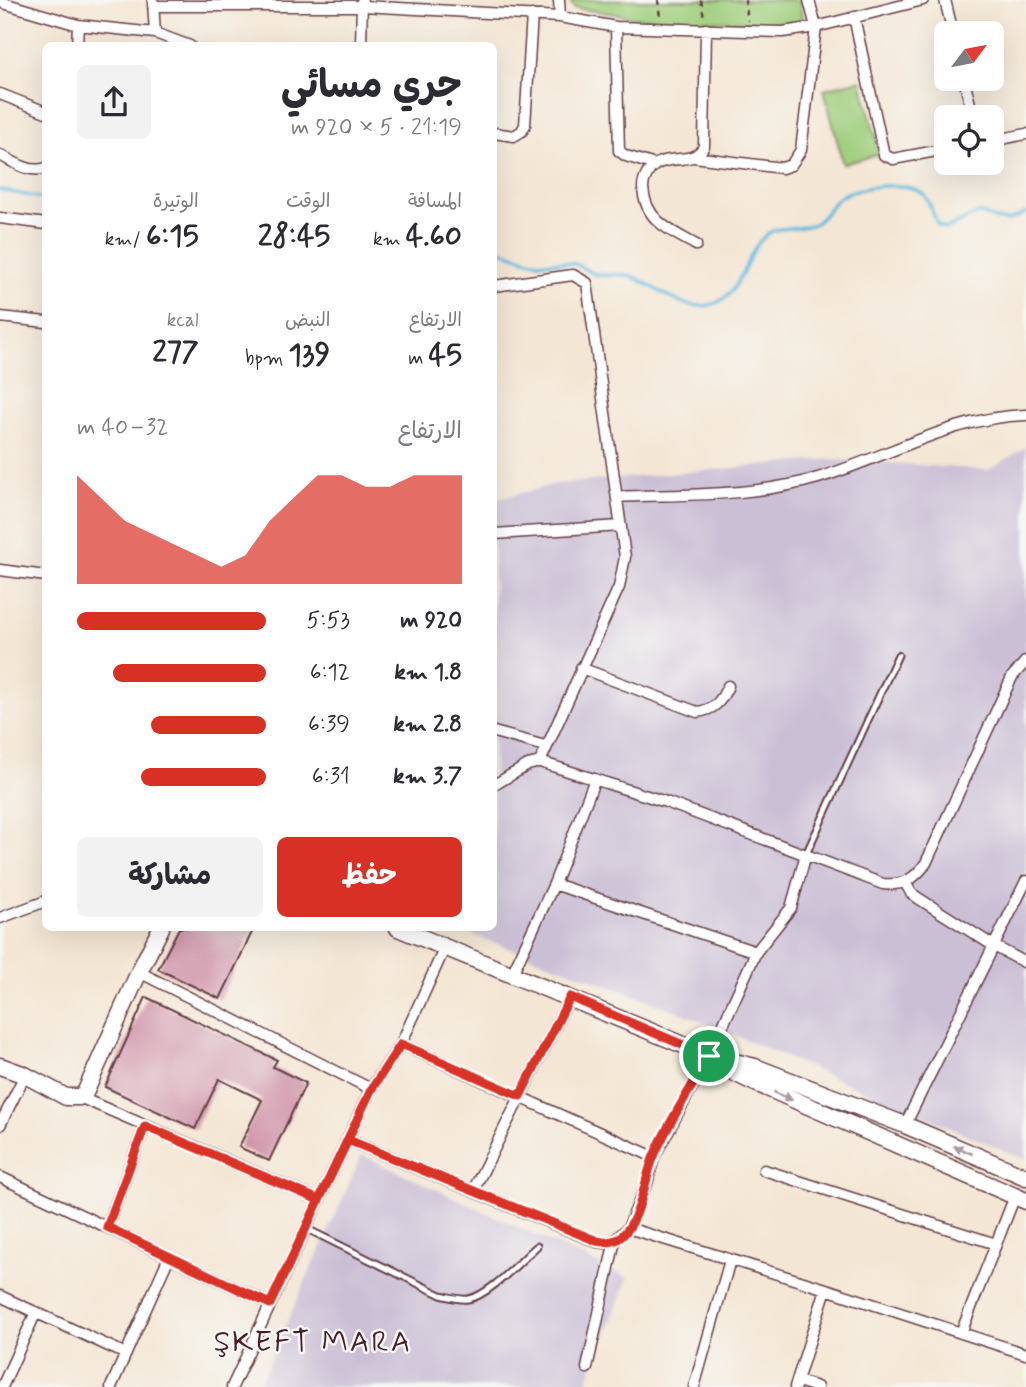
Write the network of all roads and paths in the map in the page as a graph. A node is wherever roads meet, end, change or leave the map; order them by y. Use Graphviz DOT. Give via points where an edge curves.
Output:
graph roads {
  1 [pos="462,0"];
  2 [pos="559,0"];
  3 [pos="658,0"];
  4 [pos="701,0"];
  5 [pos="745,0"];
  6 [pos="809,0"];
  7 [pos="923,0"];
  8 [pos="945,0"];
  9 [pos="911,1"];
  10 [pos="0,2"];
  11 [pos="153,3"];
  12 [pos="363,3"];
  13 [pos="20,4"];
  14 [pos="464,11"];
  15 [pos="532,15"];
  16 [pos="561,17"];
  17 [pos="854,17"];
  18 [pos="950,21"];
  19 [pos="78,25"];
  20 [pos="617,27"];
  21 [pos="816,27"];
  22 [pos="659,28"];
  23 [pos="706,29"];
  24 [pos="749,31"];
  25 [pos="155,33"];
  26 [pos="77,42"];
  27 [pos="179,42"];
  28 [pos="361,42"];
  29 [pos="0,94"];
  30 [pos="42,110"];
  31 [pos="497,133"];
  32 [pos="1026,134"];
  33 [pos="1004,139"];
  34 [pos="934,151"];
  35 [pos="0,155"];
  36 [pos="694,158"];
  37 [pos="655,165"];
  38 [pos="42,170"];
  39 [pos="0,218"];
  40 [pos="42,223"];
  41 [pos="696,245"];
  42 [pos="497,286"];
  43 [pos="0,317"];
  44 [pos="42,322"];
  45 [pos="1026,415"];
  46 [pos="617,497"];
  47 [pos="621,526"];
  48 [pos="497,534"];
  49 [pos="0,570"];
  50 [pos="42,575"];
  51 [pos="898,655"];
  52 [pos="1026,662"];
  53 [pos="581,668"];
  54 [pos="728,686"];
  55 [pos="497,733"];
  56 [pos="545,746"];
  57 [pos="540,762"];
  58 [pos="595,779"];
  59 [pos="497,784"];
  60 [pos="806,854"];
  61 [pos="1026,881"];
  62 [pos="905,882"];
  63 [pos="554,884"];
  64 [pos="42,902"];
  65 [pos="0,918"];
  66 [pos="160,931"];
  67 [pos="405,931"];
  68 [pos="994,946"];
  69 [pos="445,947"];
  70 [pos="756,952"];
  71 [pos="1026,963"];
  72 [pos="139,972"];
  73 [pos="512,974"];
  74 [pos="570,997"];
  75 [pos="401,1044"];
  76 [pos="709,1056"];
  77 [pos="725,1062"];
  78 [pos="0,1066"];
  79 [pos="25,1075"];
  80 [pos="371,1090"];
  81 [pos="520,1096"];
  82 [pos="79,1097"];
  83 [pos="0,1125"];
  84 [pos="905,1125"];
  85 [pos="145,1126"];
  86 [pos="348,1140"];
  87 [pos="654,1157"];
  88 [pos="764,1170"];
  89 [pos="0,1177"];
  90 [pos="1026,1177"];
  91 [pos="473,1191"];
  92 [pos="1021,1198"];
  93 [pos="319,1200"];
  94 [pos="107,1227"];
  95 [pos="305,1227"];
  96 [pos="628,1228"];
  97 [pos="615,1240"];
  98 [pos="996,1244"];
  99 [pos="537,1246"];
  100 [pos="169,1256"];
  101 [pos="730,1260"];
  102 [pos="826,1289"];
  103 [pos="0,1296"];
  104 [pos="270,1304"];
  105 [pos="36,1312"];
  106 [pos="961,1333"];
  107 [pos="126,1354"];
  108 [pos="1026,1354"];
  109 [pos="587,1368"];
  110 [pos="796,1384"];
  111 [pos="2,1387"];
  112 [pos="111,1387"];
  113 [pos="232,1387"];
  114 [pos="694,1387"];
  115 [pos="817,1387"];
  1 -- 14 [label="street"];
  2 -- 16 [label="street"];
  3 -- 22 [label="path"];
  4 -- 23 [label="path"];
  5 -- 24 [label="path"];
  6 -- 21 [label="street"];
  7 -- 9 [label="street"];
  8 -- 18 [label="street"];
  9 -- 17 [label="street"];
  10 -- 13 [label="street"];
  11 -- 12 [label="street"];
  11 -- 25 [label="street"];
  12 -- 14 [label="street"];
  12 -- 28 [label="street"];
  13 -- 19 [label="street"];
  14 -- 15 [label="street"];
  15 -- 16 [label="street"];
  15 -- 31 [label="street" via="525,125 514,136"];
  16 -- 20 [label="street"];
  17 -- 21 [label="street"];
  17 -- 34 [label="street" via="884,155 892,159"];
  19 -- 25 [label="street"];
  19 -- 26 [label="street"];
  20 -- 22 [label="street"];
  20 -- 37 [label="street" via="619,150"];
  21 -- 24 [label="street"];
  21 -- 36 [label="street" via="801,150 791,165 782,169"];
  22 -- 23 [label="street"];
  23 -- 24 [label="street"];
  23 -- 36 [label="street" via="704,146"];
  25 -- 27 [label="street"];
  29 -- 30 [label="street"];
  32 -- 33 [label="street"];
  35 -- 38 [label="street"];
  36 -- 37 [label="street"];
  37 -- 41 [label="street" via="643,182 652,217"];
  39 -- 40 [label="street"];
  42 -- 46 [label="street" via="573,275 586,283"];
  43 -- 44 [label="street"];
  45 -- 46 [label="street" via="961,424 817,478 766,489"];
  46 -- 47 [label="street"];
  47 -- 48 [label="street"];
  47 -- 53 [label="street" via="625,558 619,587"];
  49 -- 50 [label="street"];
  51 -- 60 [label="lane"];
  52 -- 62 [label="street" via="1012,677 926,863"];
  53 -- 54 [label="street" via="697,712 716,706"];
  53 -- 56 [label="street"];
  55 -- 56 [label="street"];
  56 -- 57 [label="street"];
  57 -- 58 [label="street"];
  57 -- 59 [label="street"];
  58 -- 60 [label="street"];
  58 -- 63 [label="street"];
  60 -- 62 [label="street" via="883,884"];
  60 -- 70 [label="street" via="791,908"];
  61 -- 68 [label="street"];
  62 -- 68 [label="street" via="911,893"];
  63 -- 70 [label="street"];
  63 -- 73 [label="street"];
  64 -- 65 [label="street"];
  66 -- 72 [label="main road"];
  67 -- 69 [label="main road"];
  68 -- 71 [label="street"];
  68 -- 84 [label="street"];
  69 -- 73 [label="main road"];
  69 -- 75 [label="street"];
  70 -- 76 [label="street"];
  72 -- 80 [label="street"];
  72 -- 82 [label="main road" via="88,1087"];
  73 -- 74 [label="main road"];
  74 -- 76 [label="main road"];
  74 -- 81 [label="street"];
  75 -- 80 [label="street"];
  75 -- 81 [label="street"];
  76 -- 77 [label="main road"];
  76 -- 87 [label="street"];
  77 -- 84 [label="main road" via="755,1067"];
  77 -- 92 [label="main road, one-way" via="742,1077"];
  78 -- 79 [label="main road"];
  79 -- 82 [label="main road" via="66,1097"];
  79 -- 83 [label="street"];
  80 -- 86 [label="street"];
  81 -- 87 [label="street"];
  81 -- 91 [label="street"];
  82 -- 85 [label="street"];
  90 -- 84 [label="main road, one-way"];
  85 -- 93 [label="street"];
  85 -- 94 [label="street"];
  86 -- 91 [label="street"];
  86 -- 93 [label="street"];
  87 -- 96 [label="street"];
  88 -- 98 [label="street"];
  89 -- 94 [label="street"];
  91 -- 97 [label="street" via="597,1241"];
  92 -- 98 [label="street"];
  93 -- 95 [label="street"];
  94 -- 100 [label="street"];
  95 -- 99 [label="lane" via="441,1295 459,1299 483,1293"];
  95 -- 104 [label="street"];
  96 -- 97 [label="street"];
  96 -- 101 [label="street"];
  97 -- 109 [label="street"];
  98 -- 106 [label="street"];
  100 -- 104 [label="street"];
  100 -- 107 [label="street"];
  101 -- 102 [label="street"];
  101 -- 114 [label="street"];
  102 -- 106 [label="street"];
  102 -- 110 [label="street"];
  103 -- 105 [label="street"];
  104 -- 113 [label="street"];
  105 -- 107 [label="street"];
  105 -- 111 [label="street"];
  106 -- 108 [label="street"];
  107 -- 112 [label="street"];
  110 -- 115 [label="street"];
}
